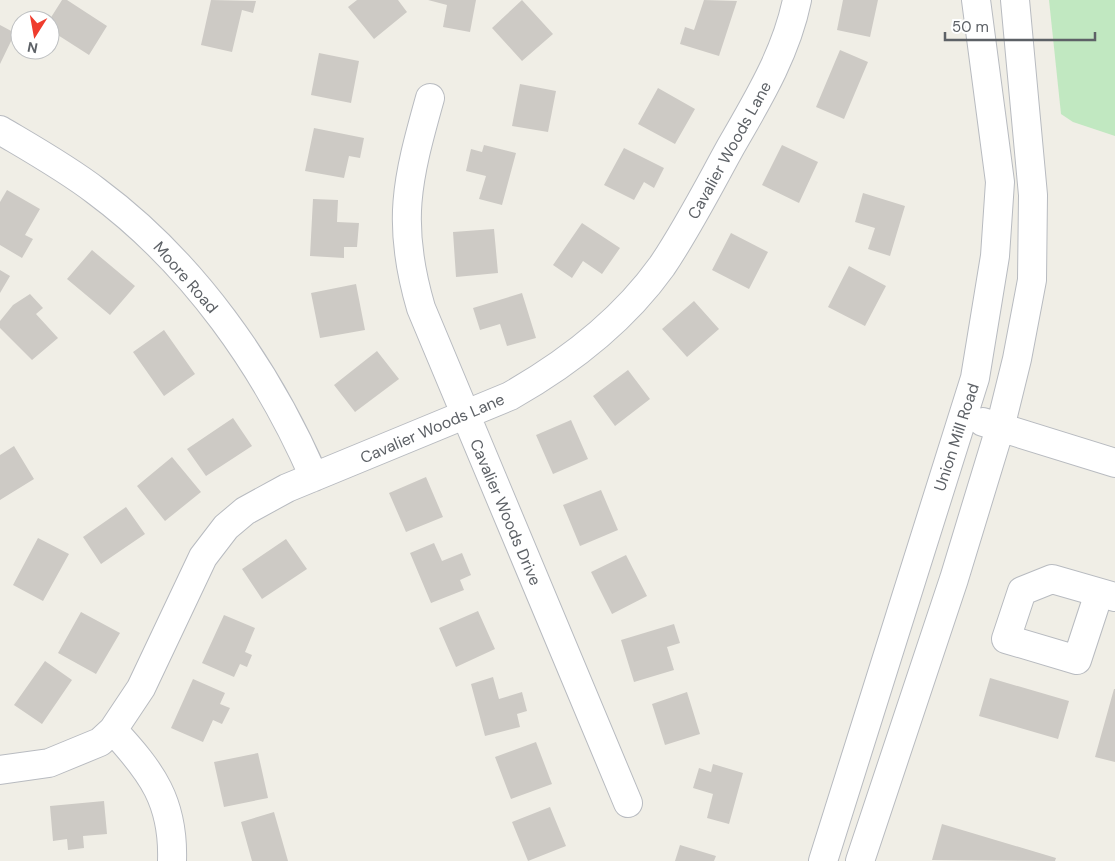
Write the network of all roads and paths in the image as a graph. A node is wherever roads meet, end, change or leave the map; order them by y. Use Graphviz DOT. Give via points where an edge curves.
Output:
graph roads {
  1 [pos="797,0"];
  2 [pos="976,0"];
  3 [pos="1015,0"];
  4 [pos="430,98"];
  5 [pos="0,130"];
  6 [pos="465,414"];
  7 [pos="964,415"];
  8 [pos="1000,428"];
  9 [pos="1115,463"];
  10 [pos="314,477"];
  11 [pos="114,730"];
  12 [pos="0,770"];
  13 [pos="628,803"];
  14 [pos="172,861"];
  15 [pos="823,861"];
  16 [pos="860,861"];
  1 -- 6 [label="street, Cavalier Woods Lane" via="767,83 675,246 636,299 586,346 543,377 510,396"];
  2 -- 7 [label="street, Union Mill Road" via="1000,182 995,256 986,319"];
  3 -- 8 [label="street" via="1032,195 1032,280"];
  4 -- 6 [label="street, Cavalier Woods Drive" via="408,184 407,250 421,308"];
  5 -- 10 [label="street, Moore Road" via="96,191 144,231 196,285 265,380 296,434"];
  6 -- 10 [label="street, Cavalier Woods Lane"];
  6 -- 13 [label="street, Cavalier Woods Drive"];
  7 -- 8 [label="street"];
  7 -- 15 [label="street, Union Mill Road"];
  8 -- 9 [label="street"];
  8 -- 16 [label="street" via="954,579"];
  10 -- 11 [label="street, Cavalier Woods Lane" via="245,511 213,542 141,688"];
  11 -- 12 [label="street, Cavalier Woods Lane" via="100,742 49,763"];
  11 -- 14 [label="street" via="140,758 162,796 171,826"];
}
